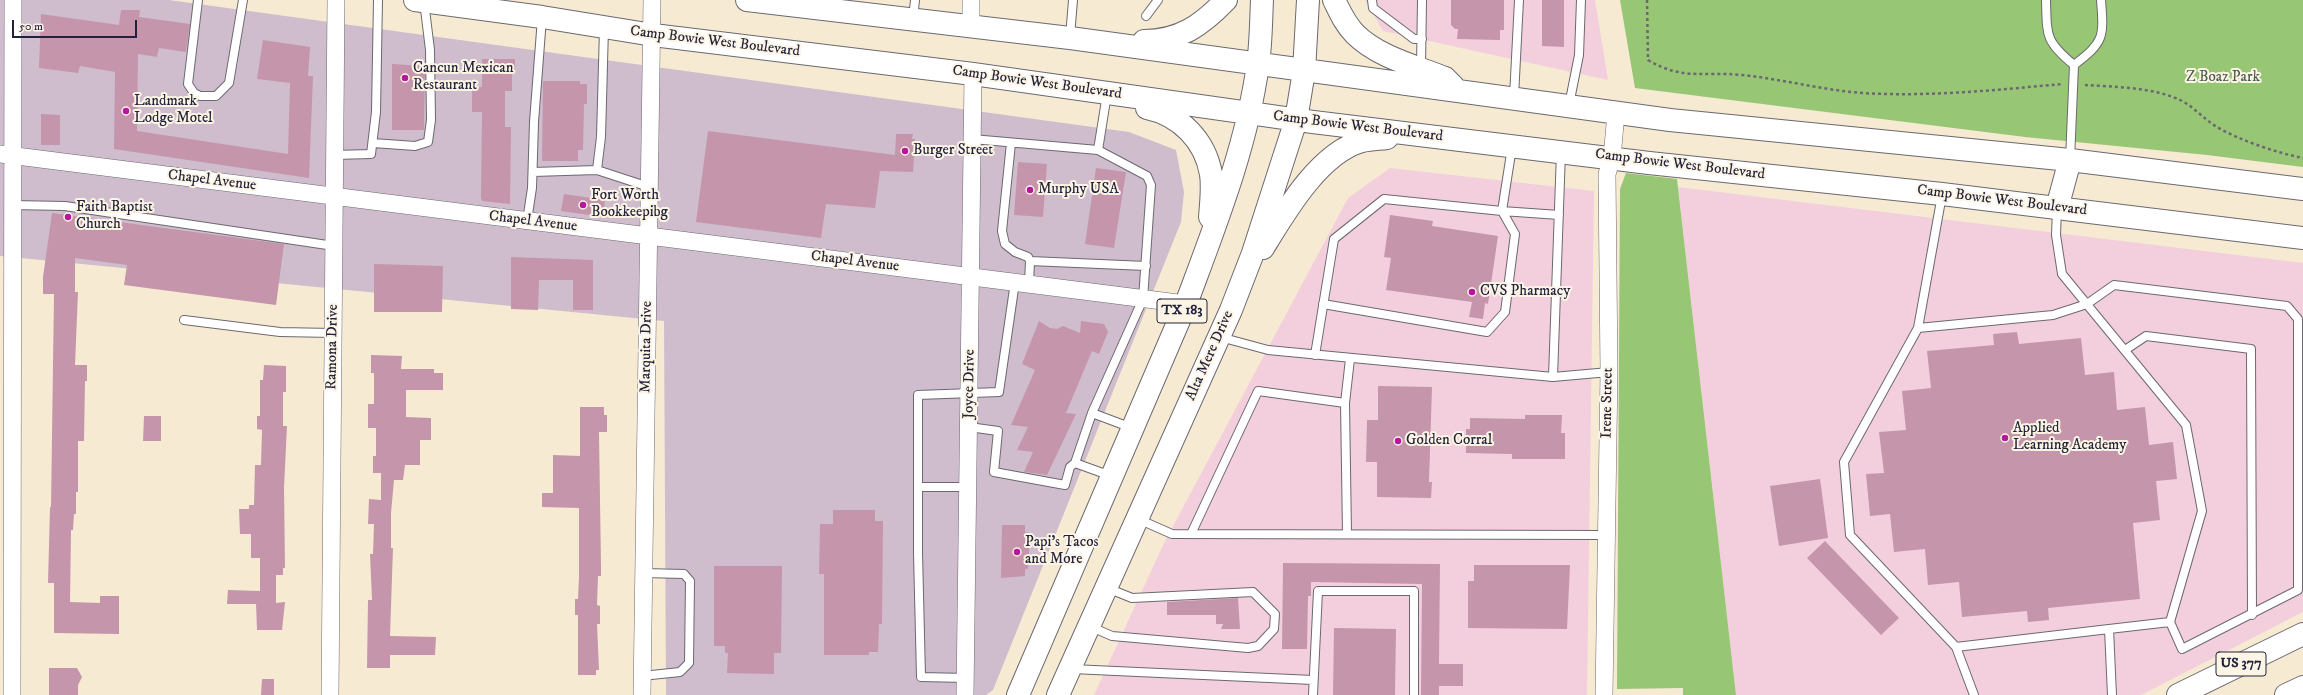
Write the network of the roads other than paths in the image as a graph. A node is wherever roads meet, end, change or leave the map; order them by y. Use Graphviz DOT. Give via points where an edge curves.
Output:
graph roads {
  1 [pos="13,0"];
  2 [pos="198,0"];
  3 [pos="243,0"];
  4 [pos="336,0"];
  5 [pos="378,0"];
  6 [pos="652,0"];
  7 [pos="747,0"];
  8 [pos="971,0"];
  9 [pos="1073,0"];
  10 [pos="1158,0"];
  11 [pos="1226,0"];
  12 [pos="1262,0"];
  13 [pos="1308,0"];
  14 [pos="1334,0"];
  15 [pos="1372,0"];
  16 [pos="1422,0"];
  17 [pos="1518,0"];
  18 [pos="1581,0"];
  19 [pos="2046,0"];
  20 [pos="2101,0"];
  21 [pos="419,1"];
  22 [pos="792,3"];
  23 [pos="914,10"];
  24 [pos="1146,16"];
  25 [pos="542,17"];
  26 [pos="971,26"];
  27 [pos="604,27"];
  28 [pos="653,35"];
  29 [pos="1070,38"];
  30 [pos="1422,39"];
  31 [pos="1258,64"];
  32 [pos="2074,65"];
  33 [pos="1421,69"];
  34 [pos="1304,71"];
  35 [pos="973,74"];
  36 [pos="1458,91"];
  37 [pos="1106,96"];
  38 [pos="1514,98"];
  39 [pos="1569,106"];
  40 [pos="1616,113"];
  41 [pos="1248,114"];
  42 [pos="1296,120"];
  43 [pos="1428,135"];
  44 [pos="972,139"];
  45 [pos="373,143"];
  46 [pos="1011,143"];
  47 [pos="1512,146"];
  48 [pos="1098,150"];
  49 [pos="1560,152"];
  50 [pos="6,155"];
  51 [pos="334,155"];
  52 [pos="1612,158"];
  53 [pos="2070,160"];
  54 [pos="597,170"];
  55 [pos="533,172"];
  56 [pos="649,187"];
  57 [pos="2303,189"];
  58 [pos="1942,194"];
  59 [pos="334,197"];
  60 [pos="11,205"];
  61 [pos="2057,208"];
  62 [pos="1502,211"];
  63 [pos="1559,215"];
  64 [pos="528,221"];
  65 [pos="648,236"];
  66 [pos="2303,238"];
  67 [pos="1208,243"];
  68 [pos="334,246"];
  69 [pos="1030,261"];
  70 [pos="1146,266"];
  71 [pos="971,277"];
  72 [pos="1022,283"];
  73 [pos="1241,283"];
  74 [pos="1144,299"];
  75 [pos="1186,304"];
  76 [pos="1323,304"];
  77 [pos="2087,304"];
  78 [pos="184,320"];
  79 [pos="1918,328"];
  80 [pos="333,333"];
  81 [pos="1219,337"];
  82 [pos="2125,350"];
  83 [pos="1315,355"];
  84 [pos="1350,359"];
  85 [pos="1609,372"];
  86 [pos="1553,377"];
  87 [pos="970,393"];
  88 [pos="1345,403"];
  89 [pos="1092,413"];
  90 [pos="969,428"];
  91 [pos="1132,428"];
  92 [pos="1075,463"];
  93 [pos="1112,476"];
  94 [pos="919,487"];
  95 [pos="966,487"];
  96 [pos="1137,519"];
  97 [pos="1190,534"];
  98 [pos="1347,534"];
  99 [pos="1606,535"];
  100 [pos="644,573"];
  101 [pos="1106,588"];
  102 [pos="2252,615"];
  103 [pos="2170,622"];
  104 [pos="1088,626"];
  105 [pos="2109,629"];
  106 [pos="2303,634"];
  107 [pos="1956,647"];
  108 [pos="1069,669"];
  109 [pos="642,676"];
  110 [pos="966,678"];
  111 [pos="1313,680"];
  112 [pos="2303,687"];
  113 [pos="12,695"];
  114 [pos="330,695"];
  115 [pos="642,695"];
  116 [pos="965,695"];
  117 [pos="1018,695"];
  118 [pos="1058,695"];
  119 [pos="1313,695"];
  120 [pos="1414,695"];
  121 [pos="1604,695"];
  122 [pos="1974,695"];
  123 [pos="2112,695"];
  124 [pos="2178,695"];
  125 [pos="2286,695"];
  1 -- 50 [label="street"];
  2 -- 3 [label="lane" via="188,84 194,93 200,96 216,96 229,83"];
  4 -- 51 [label="street, Ramona Drive"];
  5 -- 45 [label="lane"];
  6 -- 28 [label="street, Marquita Drive"];
  7 -- 22 [label="main road"];
  8 -- 26 [label="street"];
  9 -- 29 [label="lane"];
  10 -- 24 [label="lane"];
  11 -- 29 [label="main road" via="1204,23 1175,37 1148,41"];
  12 -- 31 [label="main road, TX 183"];
  13 -- 34 [label="main road, Alta Mere Drive / TX 183"];
  14 -- 33 [label="main road" via="1344,20 1355,34 1377,51"];
  15 -- 30 [label="lane" via="1373,8 1414,39"];
  16 -- 30 [label="lane"];
  17 -- 38 [label="lane"];
  18 -- 39 [label="lane" via="1579,55"];
  19 -- 32 [label="lane" via="2050,42"];
  20 -- 32 [label="lane" via="2102,36 2096,47"];
  21 -- 25 [label="main road, Camp Bowie West Boulevard"];
  21 -- 45 [label="lane" via="430,50 431,120 428,142 415,146"];
  22 -- 23 [label="main road" via="862,10"];
  23 -- 26 [label="main road"];
  25 -- 27 [label="main road, Camp Bowie West Boulevard"];
  25 -- 55 [label="lane"];
  26 -- 29 [label="main road"];
  27 -- 28 [label="main road, Camp Bowie West Boulevard"];
  27 -- 54 [label="lane" via="601,137"];
  28 -- 35 [label="main road, Camp Bowie West Boulevard"];
  28 -- 56 [label="street, Marquita Drive"];
  29 -- 31 [label="main road"];
  30 -- 33 [label="lane"];
  31 -- 34 [label="main road"];
  31 -- 41 [label="main road, TX 183"];
  32 -- 53 [label="lane"];
  33 -- 36 [label="main road" via="1445,78"];
  34 -- 36 [label="main road"];
  34 -- 42 [label="main road, Alta Mere Drive / TX 183"];
  35 -- 37 [label="main road, Camp Bowie West Boulevard"];
  35 -- 44 [label="street, Joyce Drive"];
  36 -- 38 [label="main road"];
  37 -- 41 [label="main road, Camp Bowie West Boulevard"];
  37 -- 48 [label="lane"];
  37 -- 67 [label="main road" via="1160,111 1180,121 1191,132 1202,148 1211,174"];
  38 -- 39 [label="main road"];
  39 -- 40 [label="main road"];
  40 -- 52 [label="street, Irene Street"];
  40 -- 53 [label="main road"];
  41 -- 42 [label="main road, Camp Bowie West Boulevard"];
  41 -- 67 [label="main road, TX 183" via="1237,158"];
  42 -- 43 [label="main road, Camp Bowie West Boulevard"];
  42 -- 73 [label="main road, Alta Mere Drive / TX 183"];
  43 -- 47 [label="main road, Camp Bowie West Boulevard"];
  43 -- 73 [label="main road" via="1362,141 1338,153 1296,195"];
  44 -- 46 [label="lane"];
  44 -- 71 [label="street, Joyce Drive"];
  45 -- 51 [label="lane" via="371,154"];
  46 -- 48 [label="lane"];
  46 -- 69 [label="lane" via="1002,231 1005,244"];
  47 -- 49 [label="main road, Camp Bowie West Boulevard"];
  47 -- 62 [label="lane"];
  48 -- 70 [label="lane" via="1147,176 1151,185"];
  49 -- 52 [label="main road, Camp Bowie West Boulevard"];
  49 -- 63 [label="lane"];
  50 -- 59 [label="street, Chapel Avenue"];
  50 -- 60 [label="street"];
  51 -- 59 [label="street, Ramona Drive"];
  52 -- 58 [label="main road, Camp Bowie West Boulevard"];
  52 -- 85 [label="street, Irene Street" via="1607,174"];
  53 -- 57 [label="main road"];
  53 -- 61 [label="main road"];
  54 -- 55 [label="lane"];
  54 -- 56 [label="lane"];
  55 -- 64 [label="lane"];
  56 -- 65 [label="street, Marquita Drive"];
  58 -- 61 [label="main road, Camp Bowie West Boulevard"];
  58 -- 79 [label="lane"];
  59 -- 64 [label="street, Chapel Avenue"];
  59 -- 68 [label="street, Ramona Drive"];
  60 -- 68 [label="lane" via="65,206"];
  60 -- 113 [label="street"];
  61 -- 66 [label="main road, Camp Bowie West Boulevard"];
  61 -- 77 [label="lane" via="2056,235 2062,274"];
  62 -- 63 [label="lane"];
  62 -- 76 [label="lane" via="1384,199 1334,239"];
  62 -- 76 [label="lane" via="1515,234 1505,312 1487,332"];
  63 -- 86 [label="lane"];
  64 -- 65 [label="street, Chapel Avenue"];
  65 -- 71 [label="street, Chapel Avenue"];
  65 -- 100 [label="street, Marquita Drive"];
  67 -- 75 [label="main road, TX 183"];
  68 -- 80 [label="street, Ramona Drive"];
  69 -- 70 [label="lane"];
  69 -- 72 [label="lane"];
  70 -- 74 [label="lane"];
  71 -- 72 [label="street, Chapel Avenue"];
  71 -- 87 [label="street, Joyce Drive"];
  72 -- 74 [label="street, Chapel Avenue"];
  72 -- 87 [label="lane" via="999,392"];
  73 -- 81 [label="main road, Alta Mere Drive / TX 183"];
  74 -- 75 [label="street, Chapel Avenue"];
  74 -- 89 [label="lane"];
  75 -- 91 [label="main road, TX 183"];
  76 -- 83 [label="lane"];
  77 -- 79 [label="lane" via="2053,315"];
  77 -- 82 [label="lane"];
  77 -- 102 [label="lane" via="2114,285 2286,306 2298,319 2298,590"];
  78 -- 80 [label="lane" via="280,332"];
  79 -- 107 [label="lane" via="1844,462 1850,535"];
  80 -- 114 [label="street, Ramona Drive"];
  81 -- 83 [label="lane" via="1268,350"];
  81 -- 96 [label="main road, Alta Mere Drive / TX 183"];
  82 -- 102 [label="lane" via="2146,336 2251,349"];
  82 -- 103 [label="lane" via="2186,425 2202,511"];
  83 -- 84 [label="lane"];
  84 -- 86 [label="lane"];
  84 -- 88 [label="lane"];
  85 -- 86 [label="lane"];
  85 -- 99 [label="street, Irene Street"];
  87 -- 90 [label="street, Joyce Drive"];
  87 -- 94 [label="lane" via="918,394"];
  88 -- 97 [label="lane" via="1258,391"];
  88 -- 98 [label="lane"];
  89 -- 91 [label="lane"];
  89 -- 92 [label="lane"];
  90 -- 92 [label="lane" via="998,430 994,472 1065,485 1070,466"];
  90 -- 95 [label="street, Joyce Drive"];
  91 -- 93 [label="main road, TX 183"];
  92 -- 93 [label="lane"];
  93 -- 117 [label="main road, TX 183"];
  94 -- 95 [label="lane"];
  94 -- 110 [label="lane" via="921,678"];
  95 -- 110 [label="street, Joyce Drive"];
  96 -- 97 [label="lane" via="1172,534"];
  96 -- 101 [label="main road, Alta Mere Drive / TX 183"];
  97 -- 98 [label="lane"];
  98 -- 99 [label="lane"];
  99 -- 121 [label="street, Irene Street"];
  100 -- 109 [label="street, Marquita Drive"];
  100 -- 109 [label="lane" via="684,574 690,581 689,663 680,672"];
  101 -- 104 [label="main road, Alta Mere Drive / TX 183"];
  101 -- 104 [label="lane" via="1132,598 1253,592 1275,614 1274,629 1258,646 1248,648 1112,636"];
  102 -- 103 [label="lane" via="2182,649"];
  103 -- 105 [label="lane"];
  104 -- 108 [label="main road, Alta Mere Drive / TX 183"];
  105 -- 107 [label="lane"];
  105 -- 123 [label="lane"];
  106 -- 124 [label="main road, US 377"];
  107 -- 122 [label="lane"];
  108 -- 111 [label="lane"];
  108 -- 118 [label="main road, Alta Mere Drive / TX 183"];
  109 -- 115 [label="street, Marquita Drive"];
  110 -- 116 [label="street, Joyce Drive"];
  111 -- 119 [label="lane"];
  111 -- 120 [label="lane" via="1318,591 1414,591"];
  112 -- 125 [label="main road"];
}
